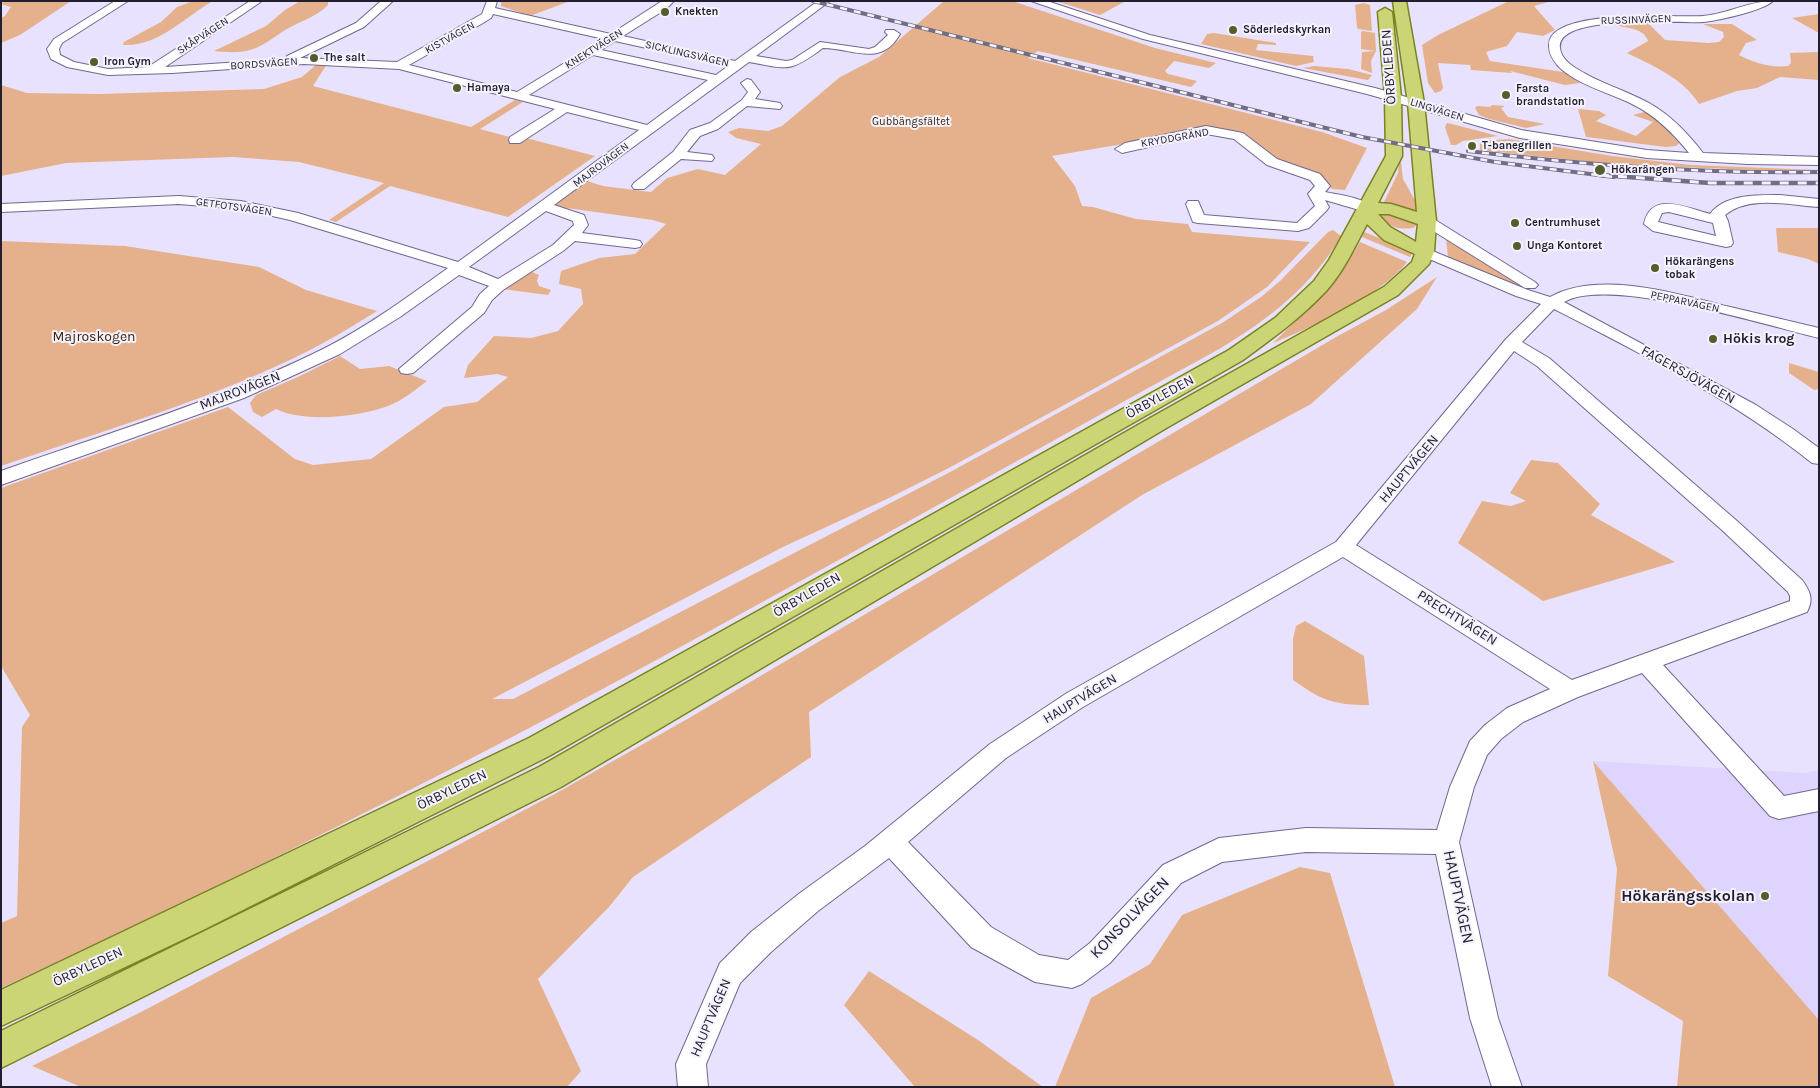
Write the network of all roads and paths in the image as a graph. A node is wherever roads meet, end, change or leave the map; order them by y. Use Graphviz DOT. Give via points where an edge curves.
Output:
graph roads {
  1 [pos="123,1"];
  2 [pos="257,1"];
  3 [pos="388,1"];
  4 [pos="669,1"];
  5 [pos="825,1"];
  6 [pos="1036,1"];
  7 [pos="1384,1"];
  8 [pos="1400,1"];
  9 [pos="1768,1"];
  10 [pos="491,6"];
  11 [pos="890,32"];
  12 [pos="613,38"];
  13 [pos="592,50"];
  14 [pos="284,62"];
  15 [pos="742,62"];
  16 [pos="399,66"];
  17 [pos="150,71"];
  18 [pos="718,79"];
  19 [pos="747,83"];
  20 [pos="519,96"];
  21 [pos="1403,100"];
  22 [pos="749,102"];
  23 [pos="776,106"];
  24 [pos="565,108"];
  25 [pos="653,126"];
  26 [pos="686,131"];
  27 [pos="515,140"];
  28 [pos="1122,150"];
  29 [pos="678,156"];
  30 [pos="707,158"];
  31 [pos="1700,158"];
  32 [pos="1819,161"];
  33 [pos="639,186"];
  34 [pos="1315,194"];
  35 [pos="1819,203"];
  36 [pos="1193,204"];
  37 [pos="544,206"];
  38 [pos="1,208"];
  39 [pos="1366,208"];
  40 [pos="1427,221"];
  41 [pos="1721,221"];
  42 [pos="572,236"];
  43 [pos="635,244"];
  44 [pos="1425,252"];
  45 [pos="460,267"];
  46 [pos="502,284"];
  47 [pos="1552,302"];
  48 [pos="1819,333"];
  49 [pos="1512,343"];
  50 [pos="407,369"];
  51 [pos="1819,458"];
  52 [pos="1,478"];
  53 [pos="1343,547"];
  54 [pos="1646,662"];
  55 [pos="1570,690"];
  56 [pos="1819,800"];
  57 [pos="890,842"];
  58 [pos="1446,842"];
  59 [pos="1,1008"];
  60 [pos="1,1050"];
  61 [pos="693,1087"];
  62 [pos="1507,1087"];
  1 -- 17 [label="street, BORDSVÄGEN" via="65,36 55,45 53,53 63,62 92,70"];
  2 -- 17 [label="street, SKÅPVÄGEN"];
  3 -- 14 [label="street" via="360,25"];
  4 -- 12 [label="street, KNEKTVÄGEN"];
  5 -- 15 [label="street, MAJROVÄGEN"];
  6 -- 21 [label="street, LINGVÄGEN" via="1156,40"];
  7 -- 21 [label="main road, ÖRBYLEDEN"];
  8 -- 21 [label="main road, ÖRBYLEDEN"];
  9 -- 31 [label="street, RUSSINVÄGEN" via="1742,11 1703,19 1595,22 1574,27 1556,37 1555,57 1561,64 1579,76 1647,106 1675,128"];
  10 -- 12 [label="street, SICKLINGSVÄGEN"];
  10 -- 16 [label="street, KISTVÄGEN" via="479,22"];
  11 -- 15 [label="street" via="894,36 874,51 825,44 786,65"];
  12 -- 13 [label="street, KNEKTVÄGEN"];
  12 -- 15 [label="street, SICKLINGSVÄGEN"];
  13 -- 18 [label="street, SICKLINGSVÄGEN"];
  13 -- 20 [label="street, KNEKTVÄGEN"];
  14 -- 16 [label="street, BORDSVÄGEN" via="328,61"];
  14 -- 17 [label="street, BORDSVÄGEN"];
  15 -- 18 [label="street, MAJROVÄGEN"];
  16 -- 20 [label="street, BORDSVÄGEN"];
  18 -- 25 [label="street, MAJROVÄGEN"];
  19 -- 22 [label="street" via="754,92"];
  20 -- 24 [label="street, BORDSVÄGEN"];
  21 -- 31 [label="street, LINGVÄGEN" via="1520,134 1613,150"];
  21 -- 39 [label="main road, ÖRBYLEDEN" via="1394,156"];
  21 -- 40 [label="main road, ÖRBYLEDEN"];
  22 -- 23 [label="street"];
  22 -- 26 [label="street" via="714,126"];
  24 -- 25 [label="street, BORDSVÄGEN"];
  24 -- 27 [label="street"];
  25 -- 26 [label="street"];
  25 -- 37 [label="street, MAJROVÄGEN"];
  26 -- 29 [label="street"];
  28 -- 34 [label="street, KRYDDGRÄND" via="1199,132 1217,131 1238,136 1272,162 1315,177 1323,186"];
  29 -- 30 [label="street"];
  29 -- 33 [label="street"];
  31 -- 32 [label="street, LINGVÄGEN"];
  34 -- 36 [label="street, KRYDDGRÄND" via="1322,207 1304,225 1298,226 1198,219"];
  34 -- 39 [label="street"];
  35 -- 41 [label="street" via="1771,199 1736,203 1725,206 1717,214"];
  37 -- 42 [label="street" via="579,218 582,225"];
  37 -- 45 [label="street, MAJROVÄGEN"];
  38 -- 45 [label="street, GETFOTSVÄGEN" via="159,200 241,205 293,216"];
  39 -- 40 [label="main road" via="1391,209"];
  39 -- 44 [label="main road" via="1377,227 1387,236"];
  39 -- 59 [label="main road, ÖRBYLEDEN" via="1338,261 1321,285 1282,322 1236,355 539,747 194,918"];
  40 -- 44 [label="main road, ÖRBYLEDEN"];
  40 -- 47 [label="street, FAGERSJÖVÄGEN"];
  41 -- 41 [label="street" via="1669,208 1658,209 1651,224 1726,243"];
  42 -- 43 [label="street"];
  42 -- 46 [label="street"];
  44 -- 47 [label="street, FAGERSJÖVÄGEN" via="1522,293"];
  44 -- 60 [label="main road, ÖRBYLEDEN" via="1417,269 1377,300 1160,422 550,777"];
  45 -- 46 [label="street" via="466,273"];
  45 -- 52 [label="street, MAJROVÄGEN" via="394,314 284,375"];
  46 -- 50 [label="street" via="490,293 471,317"];
  47 -- 48 [label="street, PEPPARVÄGEN" via="1568,293 1634,290"];
  47 -- 49 [label="street, HAUPTVÄGEN"];
  47 -- 51 [label="street, FAGERSJÖVÄGEN" via="1750,409"];
  49 -- 53 [label="street, HAUPTVÄGEN"];
  49 -- 54 [label="street, HAUPTVÄGEN" via="1543,362 1730,526 1801,595 1800,606"];
  53 -- 55 [label="street, PRECHTVÄGEN"];
  53 -- 57 [label="street, HAUPTVÄGEN" via="1075,700 998,751"];
  54 -- 55 [label="street, HAUPTVÄGEN"];
  54 -- 56 [label="street" via="1779,808"];
  55 -- 58 [label="street, HAUPTVÄGEN" via="1515,715 1478,748 1462,787"];
  57 -- 58 [label="street, KONSOLVÄGEN" via="981,937 1035,968 1072,974 1100,953 1172,874 1219,850 1306,840"];
  57 -- 61 [label="street, HAUPTVÄGEN" via="802,908 730,973 691,1064"];
  58 -- 62 [label="street, HAUPTVÄGEN" via="1484,1018"];
}
